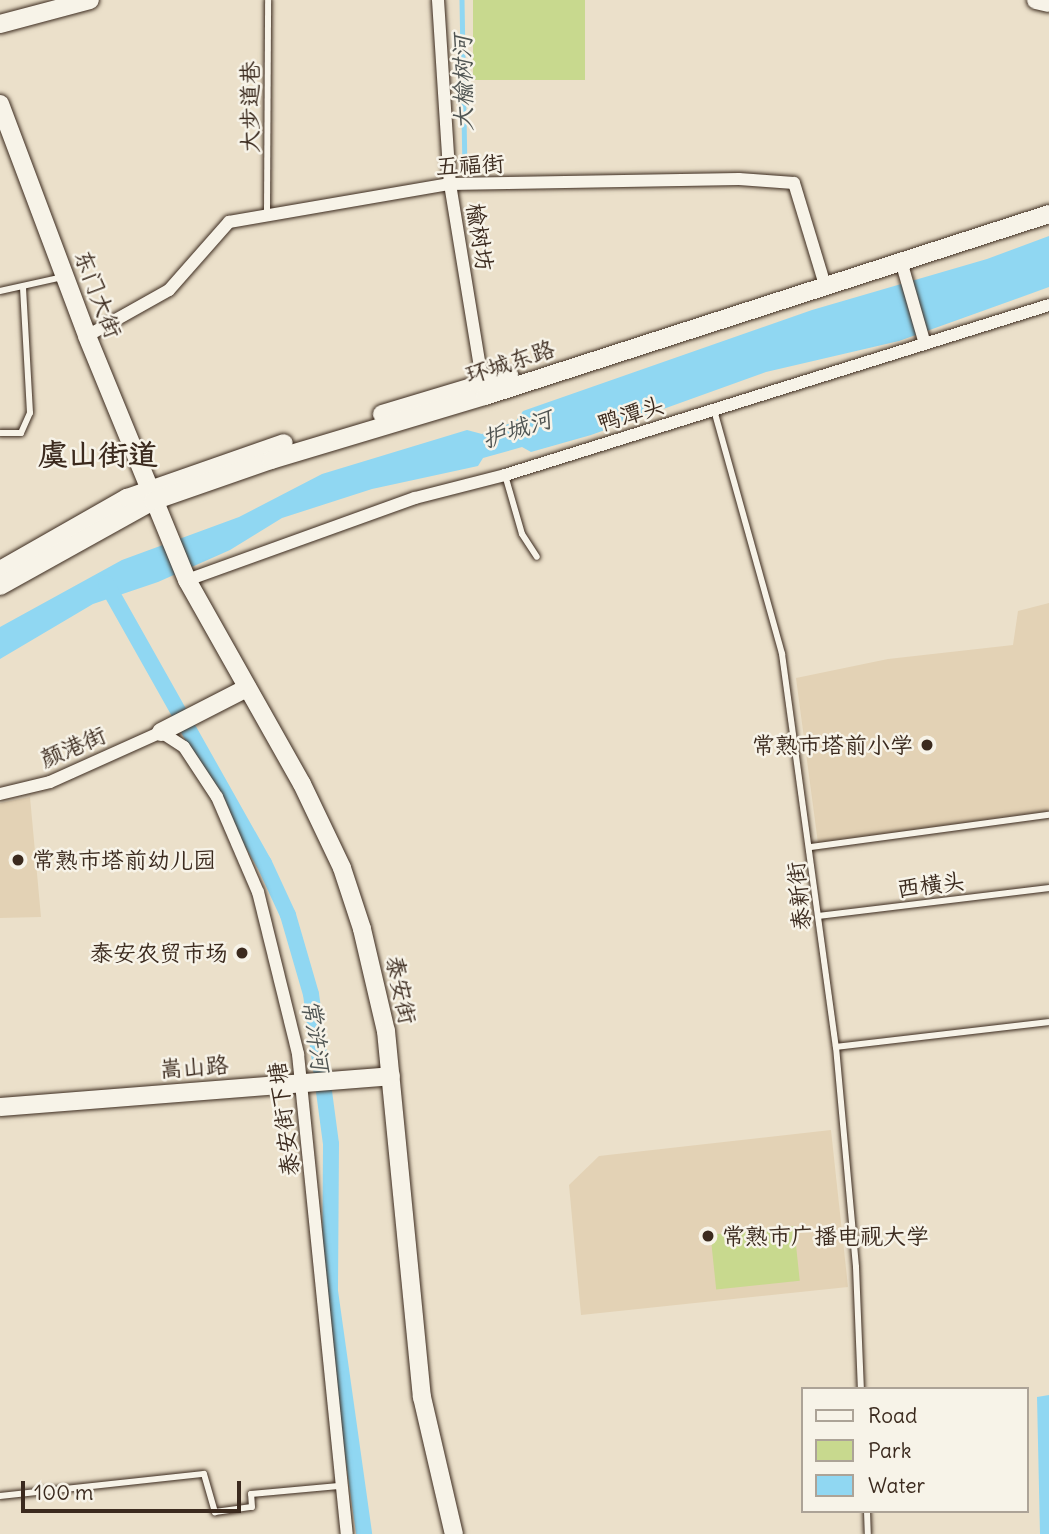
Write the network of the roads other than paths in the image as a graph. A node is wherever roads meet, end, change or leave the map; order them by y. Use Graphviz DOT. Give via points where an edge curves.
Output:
graph roads {
  1 [pos="90,0"];
  2 [pos="268,0"];
  3 [pos="438,0"];
  4 [pos="1036,0"];
  5 [pos="1049,3"];
  6 [pos="0,24"];
  7 [pos="0,104"];
  8 [pos="450,184"];
  9 [pos="1049,204"];
  10 [pos="267,213"];
  11 [pos="1049,214"];
  12 [pos="901,261"];
  13 [pos="65,277"];
  14 [pos="823,279"];
  15 [pos="23,287"];
  16 [pos="0,291"];
  17 [pos="1049,305"];
  18 [pos="87,336"];
  19 [pos="925,344"];
  20 [pos="484,390"];
  21 [pos="715,410"];
  22 [pos="0,433"];
  23 [pos="505,475"];
  24 [pos="151,495"];
  25 [pos="537,557"];
  26 [pos="0,570"];
  27 [pos="187,580"];
  28 [pos="0,586"];
  29 [pos="247,688"];
  30 [pos="161,732"];
  31 [pos="0,793"];
  32 [pos="1049,815"];
  33 [pos="811,847"];
  34 [pos="1049,888"];
  35 [pos="818,916"];
  36 [pos="1049,1022"];
  37 [pos="836,1047"];
  38 [pos="391,1076"];
  39 [pos="299,1083"];
  40 [pos="0,1107"];
  41 [pos="861,1387"];
  42 [pos="339,1486"];
  43 [pos="0,1496"];
  44 [pos="867,1513"];
  45 [pos="347,1534"];
  46 [pos="454,1534"];
  47 [pos="868,1534"];
  1 -- 6 [label="street"];
  2 -- 10 [label="lane, 大步道巷"];
  3 -- 8 [label="street, 榆树坊"];
  4 -- 5 [label="street"];
  7 -- 13 [label="street, 东门大街"];
  8 -- 10 [label="street, 五福街"];
  8 -- 14 [label="street, 五福街" via="738,179 794,183"];
  8 -- 20 [label="street, 榆树坊"];
  9 -- 14 [label="street, 环城东路"];
  10 -- 18 [label="street, 五福街" via="229,222 169,290"];
  11 -- 12 [label="street, 环城东路"];
  12 -- 14 [label="street, 环城东路"];
  12 -- 19 [label="street"];
  13 -- 15 [label="lane"];
  13 -- 18 [label="street, 东门大街"];
  14 -- 20 [label="street, 环城东路"];
  15 -- 16 [label="lane"];
  15 -- 22 [label="lane" via="30,413 21,433"];
  17 -- 19 [label="street, 鸭潭头"];
  18 -- 24 [label="street, 东门大街"];
  19 -- 21 [label="street, 鸭潭头"];
  20 -- 24 [label="street, 环城东路" via="246,454"];
  21 -- 23 [label="street, 鸭潭头"];
  21 -- 33 [label="lane, 泰新街" via="782,654"];
  23 -- 25 [label="lane" via="522,534"];
  23 -- 27 [label="street, 鸭潭头" via="415,498"];
  24 -- 26 [label="street, 环城东路"];
  24 -- 27 [label="street, 泰安街"];
  24 -- 28 [label="street, 环城东路"];
  27 -- 29 [label="street, 泰安街"];
  29 -- 30 [label="street"];
  29 -- 38 [label="street, 泰安街" via="302,784 342,868 380,996"];
  30 -- 31 [label="street, 颜港街" via="50,782"];
  30 -- 39 [label="street, 泰安街下塘" via="184,747 217,797 258,892 286,999"];
  32 -- 33 [label="lane"];
  33 -- 35 [label="lane, 泰新街"];
  34 -- 35 [label="lane, 西横头"];
  35 -- 37 [label="lane, 泰新街"];
  36 -- 37 [label="lane"];
  37 -- 41 [label="lane, 泰新街" via="856,1267"];
  38 -- 39 [label="street, 嵩山路"];
  38 -- 46 [label="street, 泰安街" via="422,1397"];
  39 -- 40 [label="street, 嵩山路"];
  39 -- 42 [label="street, 泰安街下塘" via="311,1152"];
  42 -- 43 [label="lane" via="251,1494 252,1507 215,1512 204,1474"];
  42 -- 45 [label="street, 泰安街下塘"];
  44 -- 47 [label="lane"];
}
